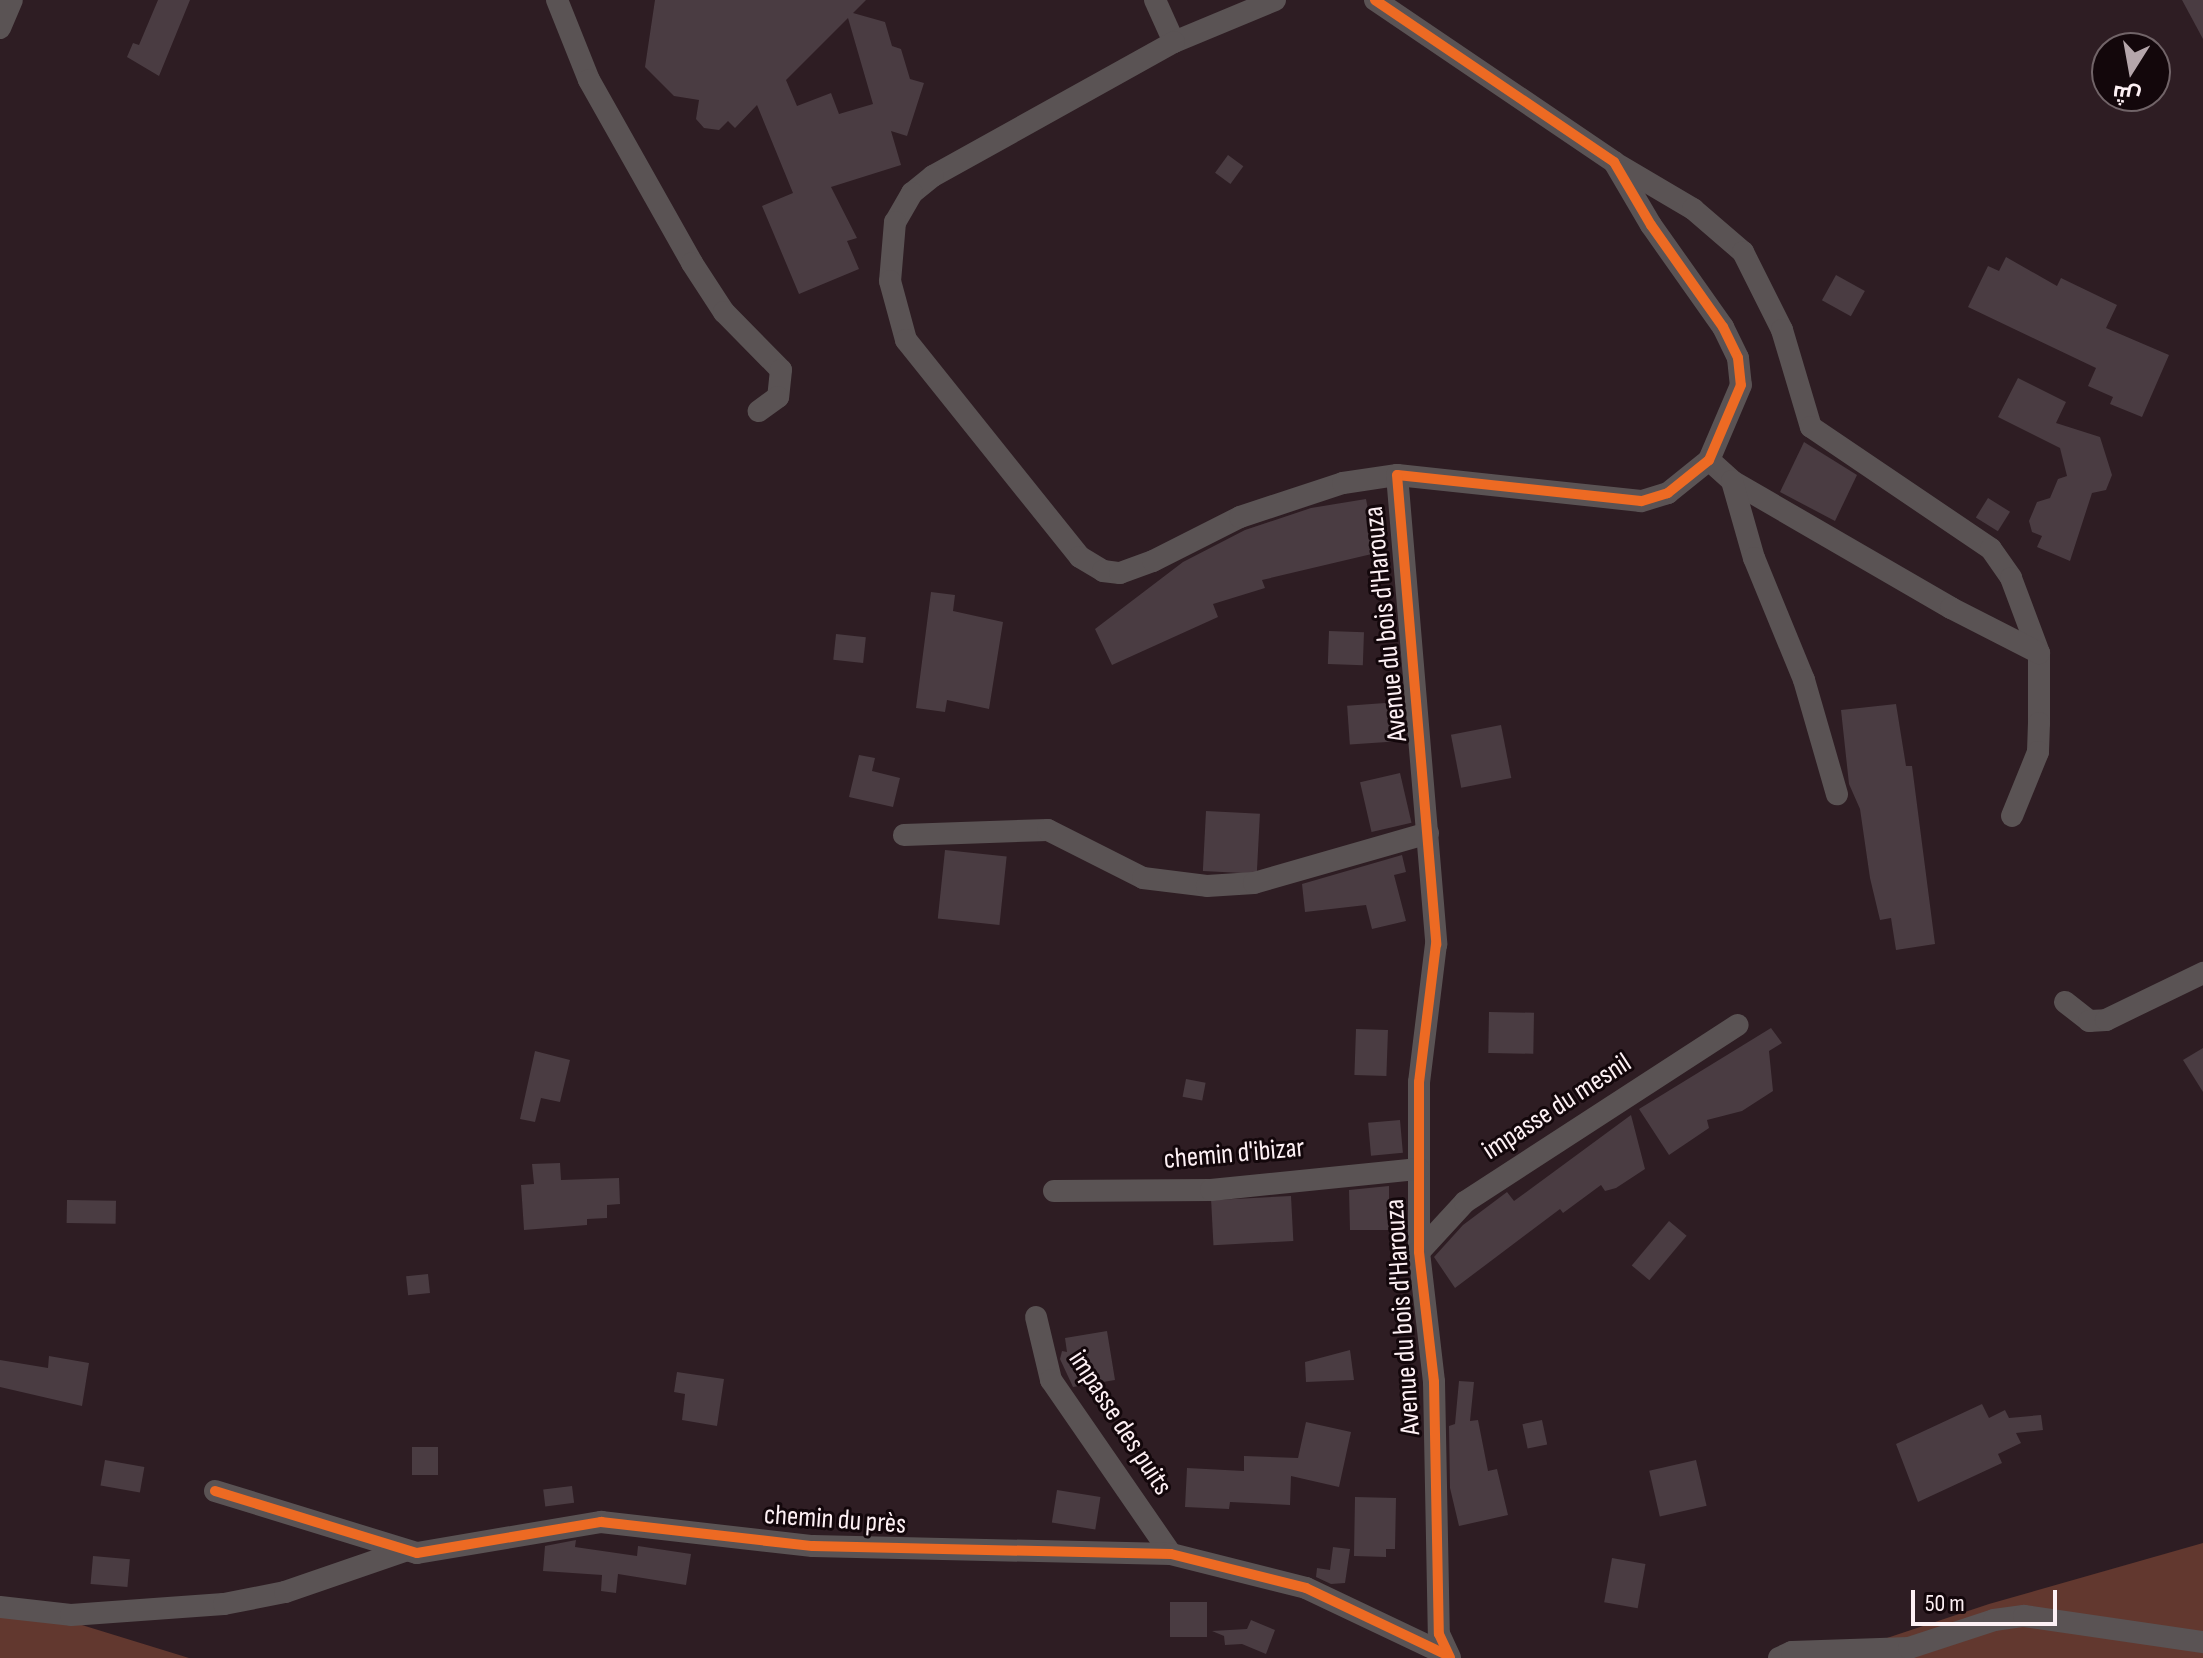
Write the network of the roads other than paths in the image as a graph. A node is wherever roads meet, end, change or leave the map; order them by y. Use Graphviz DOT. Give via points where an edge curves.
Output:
graph roads {
  1 [pos="12,0"];
  2 [pos="557,0"];
  3 [pos="1155,0"];
  4 [pos="1275,0"];
  5 [pos="1375,0"];
  6 [pos="0,28"];
  7 [pos="1174,42"];
  8 [pos="1614,162"];
  9 [pos="759,411"];
  10 [pos="1709,460"];
  11 [pos="1397,475"];
  12 [pos="1732,481"];
  13 [pos="2039,653"];
  14 [pos="1837,794"];
  15 [pos="2012,816"];
  16 [pos="1428,833"];
  17 [pos="904,835"];
  18 [pos="2203,973"];
  19 [pos="2065,1002"];
  20 [pos="1738,1025"];
  21 [pos="1419,1169"];
  22 [pos="1054,1191"];
  23 [pos="1419,1252"];
  24 [pos="1036,1317"];
  25 [pos="215,1491"];
  26 [pos="404,1551"];
  27 [pos="1171,1554"];
  28 [pos="0,1607"];
  29 [pos="2203,1642"];
  30 [pos="1448,1656"];
  31 [pos="1779,1658"];
  1 -- 6 [label="street"];
  2 -- 9 [label="street" via="589,80 692,263 724,312 781,370 778,397"];
  3 -- 7 [label="street"];
  4 -- 7 [label="street"];
  5 -- 8 [label="street, Avenue du bois d'Harouza"];
  7 -- 11 [label="street" via="933,176 912,193 891,236 890,281 906,340 1080,557 1103,571 1120,573 1153,561 1240,517 1343,483"];
  8 -- 10 [label="street, Avenue du bois d'Harouza" via="1738,358 1741,385"];
  8 -- 13 [label="street" via="1693,209 1743,252 1782,330 1811,427 1991,549 2011,578"];
  10 -- 11 [label="street, Avenue du bois d'Harouza" via="1668,493 1641,501"];
  10 -- 12 [label="street"];
  11 -- 16 [label="street, Avenue du bois d'Harouza"];
  12 -- 13 [label="street"];
  12 -- 14 [label="street" via="1754,558 1804,680"];
  13 -- 15 [label="street" via="2038,752"];
  16 -- 17 [label="street" via="1254,883 1207,886 1143,878 1048,830"];
  16 -- 21 [label="street, Avenue du bois d'Harouza" via="1436,944 1419,1082"];
  18 -- 19 [label="street" via="2106,1020 2089,1021"];
  20 -- 23 [label="street, impasse du mesnil" via="1465,1202"];
  21 -- 22 [label="street, chemin d'ibizar" via="1211,1190"];
  21 -- 23 [label="street, Avenue du bois d'Harouza"];
  23 -- 30 [label="street, Avenue du bois d'Harouza" via="1434,1382 1439,1634"];
  24 -- 27 [label="street, impasse des puits" via="1051,1380"];
  25 -- 26 [label="street, chemin du près"];
  26 -- 27 [label="street, chemin du près" via="436,1553 601,1522 813,1546"];
  26 -- 28 [label="street" via="285,1592 224,1604 71,1615"];
  27 -- 30 [label="street, chemin du près" via="1306,1588"];
  29 -- 31 [label="street" via="2024,1616 1994,1620 1909,1648 1792,1652"];
}
